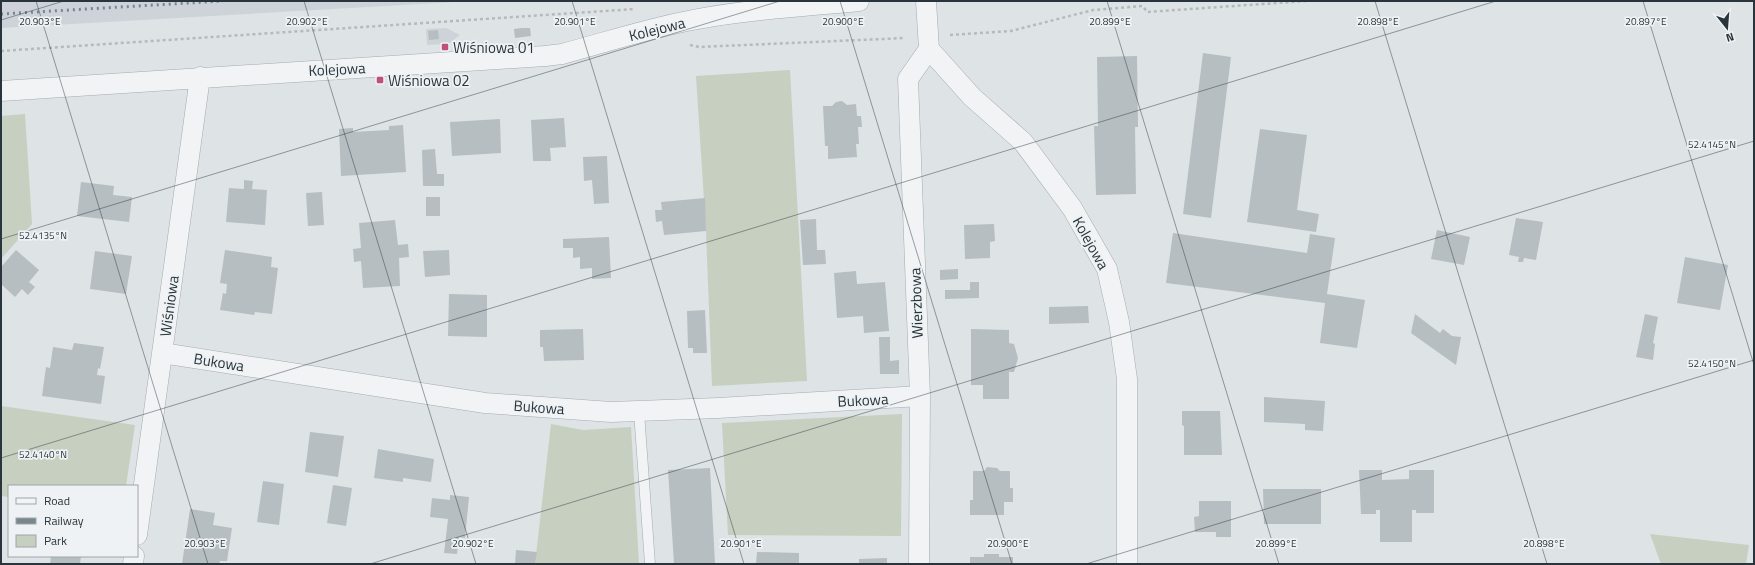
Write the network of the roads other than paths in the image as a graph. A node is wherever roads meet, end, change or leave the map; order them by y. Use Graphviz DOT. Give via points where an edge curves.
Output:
graph roads {
  1 [pos="859,1"];
  2 [pos="926,1"];
  3 [pos="929,50"];
  4 [pos="200,77"];
  5 [pos="1,91"];
  6 [pos="162,353"];
  7 [pos="920,396"];
  8 [pos="639,412"];
  9 [pos="138,528"];
  10 [pos="650,564"];
  11 [pos="919,564"];
  12 [pos="1127,564"];
  1 -- 4 [label="street, Kolejowa" via="699,19 562,54"];
  2 -- 3 [label="street"];
  3 -- 7 [label="street, Wierzbowa" via="908,79"];
  3 -- 12 [label="street, Kolejowa" via="972,97 1023,142 1072,208 1107,269 1119,322 1127,379"];
  4 -- 5 [label="street, Kolejowa"];
  4 -- 6 [label="street, Wiśniowa"];
  6 -- 8 [label="street, Bukowa" via="484,403"];
  6 -- 9 [label="street, Wiśniowa"];
  7 -- 8 [label="street, Bukowa"];
  7 -- 11 [label="street, Wierzbowa"];
  8 -- 10 [label="lane"];
}
